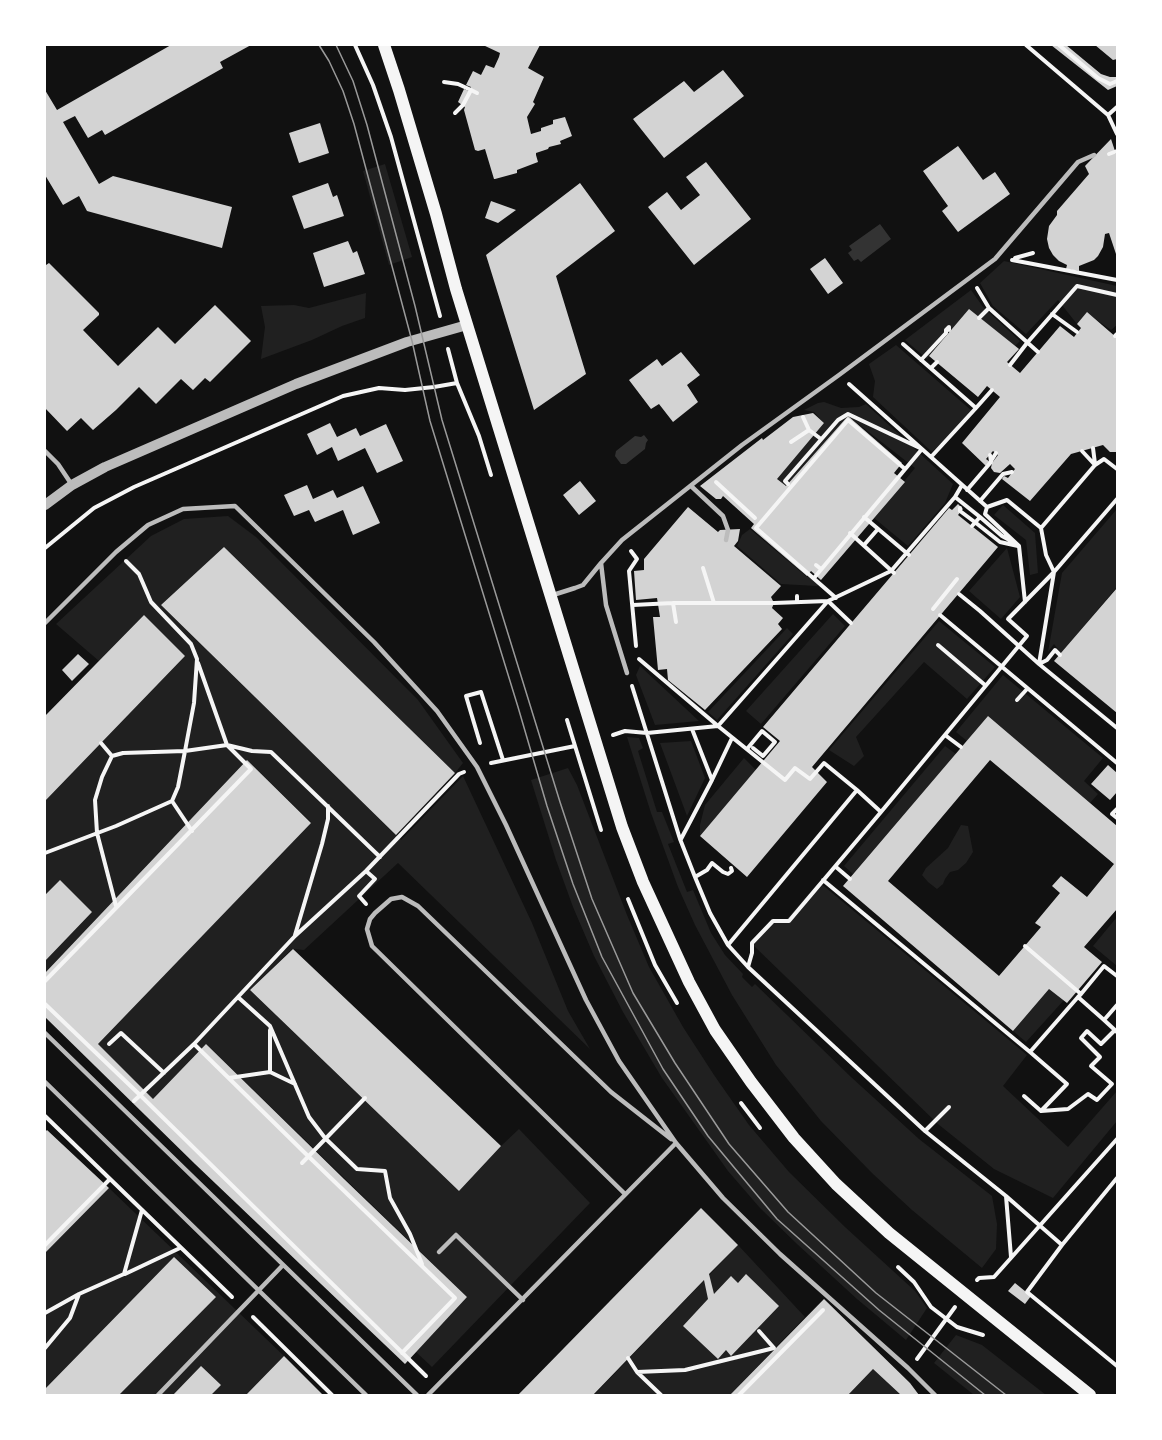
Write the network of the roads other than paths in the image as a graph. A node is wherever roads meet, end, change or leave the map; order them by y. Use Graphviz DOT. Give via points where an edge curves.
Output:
graph roads {
  1 [pos="384,45"];
  2 [pos="1094,156"];
  3 [pos="467,325"];
  4 [pos="45,451"];
  5 [pos="72,485"];
  6 [pos="691,486"];
  7 [pos="45,505"];
  8 [pos="726,540"];
  9 [pos="601,563"];
  10 [pos="551,595"];
  11 [pos="45,623"];
  12 [pos="627,673"];
  13 [pos="45,1033"];
  14 [pos="45,1082"];
  15 [pos="676,1143"];
  16 [pos="625,1194"];
  17 [pos="439,1252"];
  18 [pos="283,1265"];
  19 [pos="259,1291"];
  20 [pos="523,1300"];
  21 [pos="158,1395"];
  22 [pos="366,1395"];
  23 [pos="417,1395"];
  24 [pos="428,1395"];
  25 [pos="935,1395"];
  26 [pos="1090,1395"];
  1 -- 3 [label="main road"];
  2 -- 6 [label="lane" via="1078,162 995,259"];
  3 -- 5 [label="street" via="296,384"];
  3 -- 10 [label="main road"];
  4 -- 5 [label="lane"];
  5 -- 7 [label="street"];
  6 -- 8 [label="lane" via="723,516 728,530"];
  6 -- 9 [label="lane" via="622,540"];
  9 -- 10 [label="lane" via="583,585"];
  9 -- 12 [label="lane" via="606,605"];
  10 -- 26 [label="main road" via="622,827 643,882 689,982 751,1082 836,1184 889,1233"];
  11 -- 15 [label="lane" via="148,525 183,509 235,506 374,642 437,711 477,767 591,1010 619,1061"];
  13 -- 18 [label="lane"];
  14 -- 19 [label="lane"];
  15 -- 16 [label="lane"];
  15 -- 16 [label="lane" via="611,1092 418,906 402,897 391,899 375,913 367,929 372,946"];
  15 -- 25 [label="lane" via="723,1198 780,1254"];
  16 -- 20 [label="lane"];
  17 -- 20 [label="lane" via="456,1235"];
  18 -- 19 [label="lane"];
  18 -- 23 [label="lane"];
  19 -- 21 [label="lane"];
  19 -- 22 [label="lane"];
  20 -- 24 [label="lane"];
}
